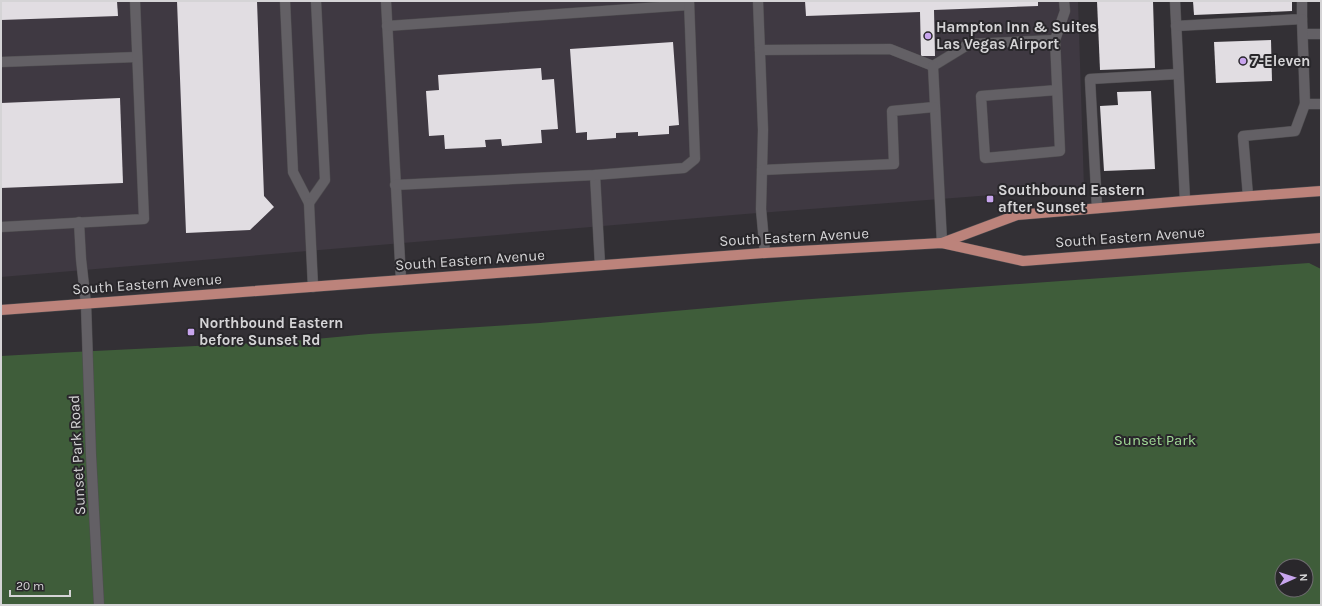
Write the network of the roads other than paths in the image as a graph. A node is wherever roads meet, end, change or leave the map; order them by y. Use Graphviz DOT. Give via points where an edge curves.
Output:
graph roads {
  1 [pos="135,1"];
  2 [pos="285,1"];
  3 [pos="316,1"];
  4 [pos="386,1"];
  5 [pos="758,1"];
  6 [pos="1064,1"];
  7 [pos="1175,1"];
  8 [pos="1302,1"];
  9 [pos="689,3"];
  10 [pos="1302,19"];
  11 [pos="387,26"];
  12 [pos="1176,26"];
  13 [pos="1303,34"];
  14 [pos="1321,34"];
  15 [pos="1055,40"];
  16 [pos="760,50"];
  17 [pos="137,57"];
  18 [pos="1,62"];
  19 [pos="933,66"];
  20 [pos="1178,74"];
  21 [pos="1057,90"];
  22 [pos="1305,104"];
  23 [pos="1321,104"];
  24 [pos="934,107"];
  25 [pos="762,170"];
  26 [pos="595,175"];
  27 [pos="395,185"];
  28 [pos="1321,191"];
  29 [pos="1248,196"];
  30 [pos="1185,201"];
  31 [pos="309,203"];
  32 [pos="1097,208"];
  33 [pos="79,222"];
  34 [pos="1,227"];
  35 [pos="1321,238"];
  36 [pos="942,243"];
  37 [pos="765,253"];
  38 [pos="600,265"];
  39 [pos="401,280"];
  40 [pos="313,287"];
  41 [pos="86,304"];
  42 [pos="1,310"];
  43 [pos="99,605"];
  1 -- 17 [label="street"];
  2 -- 31 [label="street" via="293,172"];
  3 -- 31 [label="street" via="325,180"];
  4 -- 11 [label="street"];
  5 -- 16 [label="street"];
  6 -- 15 [label="street" via="1064,11"];
  7 -- 12 [label="street"];
  8 -- 10 [label="street"];
  9 -- 11 [label="street"];
  9 -- 26 [label="street" via="695,159 684,168"];
  10 -- 12 [label="street"];
  10 -- 13 [label="street"];
  11 -- 27 [label="street"];
  12 -- 20 [label="street"];
  13 -- 14 [label="street"];
  13 -- 22 [label="street"];
  15 -- 19 [label="street" via="969,44"];
  15 -- 21 [label="street"];
  16 -- 19 [label="street" via="890,49"];
  16 -- 25 [label="street"];
  17 -- 18 [label="street"];
  17 -- 33 [label="street" via="144,218"];
  19 -- 24 [label="street"];
  20 -- 30 [label="street"];
  20 -- 32 [label="street" via="1090,79"];
  21 -- 21 [label="street" via="1060,151 985,158 981,96"];
  22 -- 23 [label="street"];
  22 -- 29 [label="street" via="1295,131 1243,136"];
  24 -- 25 [label="street" via="892,111 894,164"];
  24 -- 36 [label="street"];
  25 -- 37 [label="street" via="761,209"];
  26 -- 27 [label="street"];
  26 -- 38 [label="street"];
  27 -- 39 [label="street"];
  28 -- 29 [label="main road, South Eastern Avenue"];
  29 -- 30 [label="main road, South Eastern Avenue"];
  30 -- 32 [label="main road, South Eastern Avenue"];
  31 -- 40 [label="street"];
  32 -- 36 [label="main road, South Eastern Avenue" via="1017,215"];
  33 -- 34 [label="street"];
  33 -- 41 [label="street, Sunset Park Road" via="80,259"];
  35 -- 36 [label="main road, South Eastern Avenue" via="1023,260"];
  36 -- 37 [label="main road, South Eastern Avenue"];
  37 -- 38 [label="main road, South Eastern Avenue"];
  38 -- 39 [label="main road, South Eastern Avenue"];
  39 -- 40 [label="main road, South Eastern Avenue"];
  40 -- 41 [label="main road, South Eastern Avenue"];
  41 -- 42 [label="main road, South Eastern Avenue"];
  41 -- 43 [label="street, Sunset Park Road"];
}
